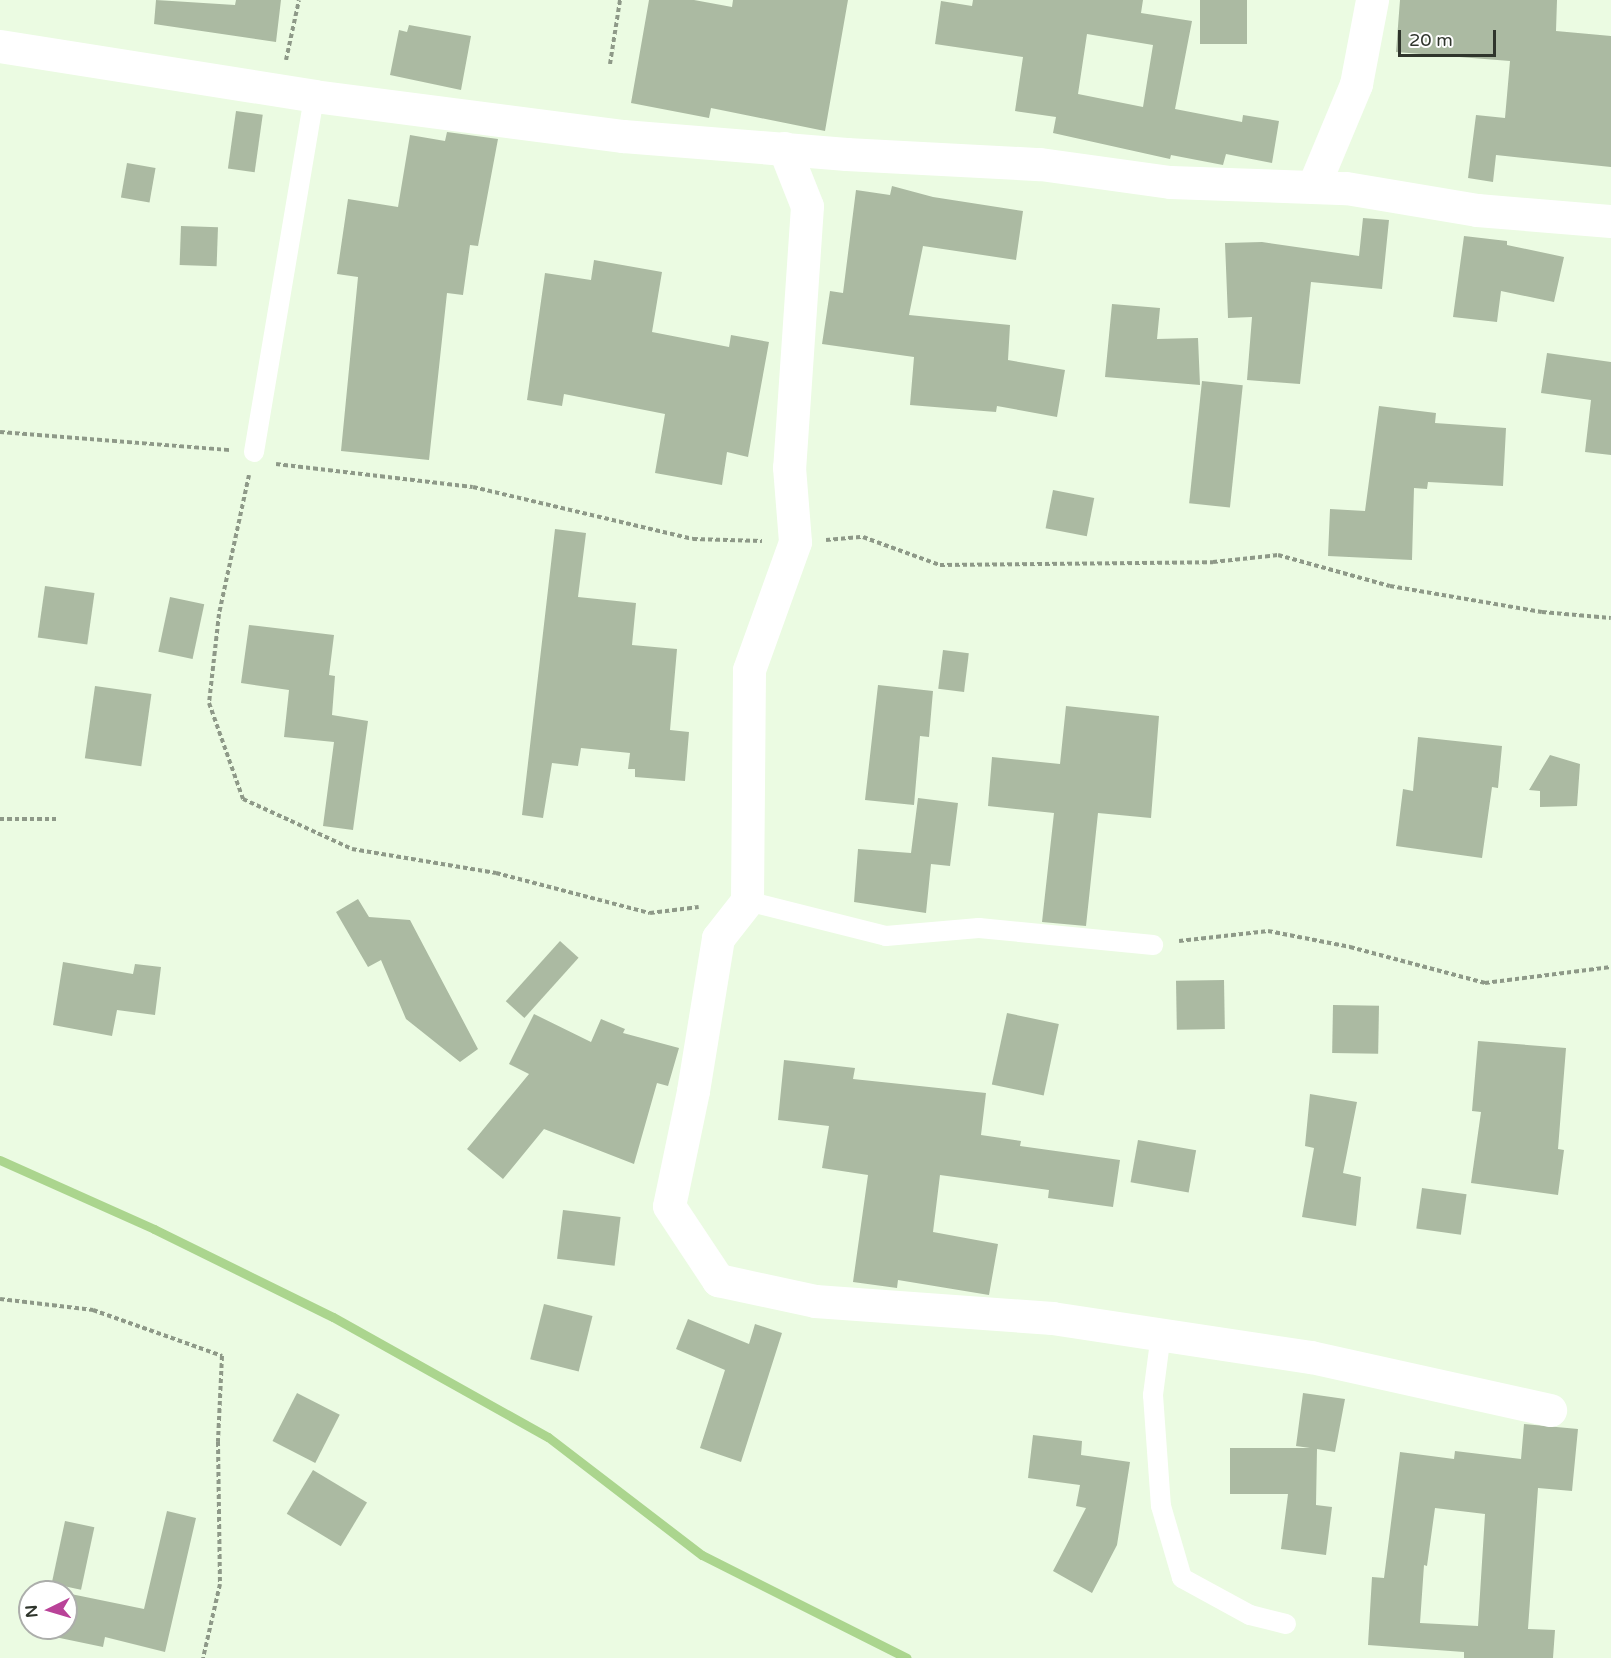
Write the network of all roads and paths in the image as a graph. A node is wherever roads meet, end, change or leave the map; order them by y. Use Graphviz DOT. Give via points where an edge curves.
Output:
graph roads {
  1 [pos="299,0"];
  2 [pos="620,0"];
  3 [pos="1372,0"];
  4 [pos="0,46"];
  5 [pos="610,64"];
  6 [pos="280,90"];
  7 [pos="314,96"];
  8 [pos="784,148"];
  9 [pos="1313,187"];
  10 [pos="1611,221"];
  11 [pos="254,452"];
  12 [pos="0,819"];
  13 [pos="56,819"];
  14 [pos="747,901"];
  15 [pos="1153,945"];
  16 [pos="1611,967"];
  17 [pos="0,1299"];
  18 [pos="1161,1334"];
  19 [pos="1550,1410"];
  20 [pos="1286,1624"];
  21 [pos="203,1658"];
  1 -- 6 [label="path"];
  2 -- 5 [label="path"];
  3 -- 9 [label="street" via="1356,84"];
  4 -- 6 [label="street"];
  6 -- 7 [label="street"];
  7 -- 8 [label="street" via="622,136"];
  7 -- 11 [label="lane"];
  8 -- 9 [label="street" via="1040,164 1170,182"];
  8 -- 14 [label="street" via="807,206 789,467 795,542 748,670"];
  9 -- 10 [label="street" via="1346,188 1477,210"];
  11 -- 14 [label="path" via="219,614 209,703 243,799 352,849 496,873 650,913"];
  12 -- 13 [label="path"];
  14 -- 15 [label="lane" via="886,936 979,928"];
  14 -- 18 [label="street" via="718,938 669,1206 718,1280 814,1301 1052,1318"];
  15 -- 16 [label="path" via="1268,931 1350,947 1485,983"];
  17 -- 21 [label="path" via="93,1310 222,1356 218,1442 220,1584"];
  18 -- 19 [label="street" via="1311,1357"];
  18 -- 20 [label="lane" via="1153,1395 1161,1506 1182,1578 1250,1615"];
}
